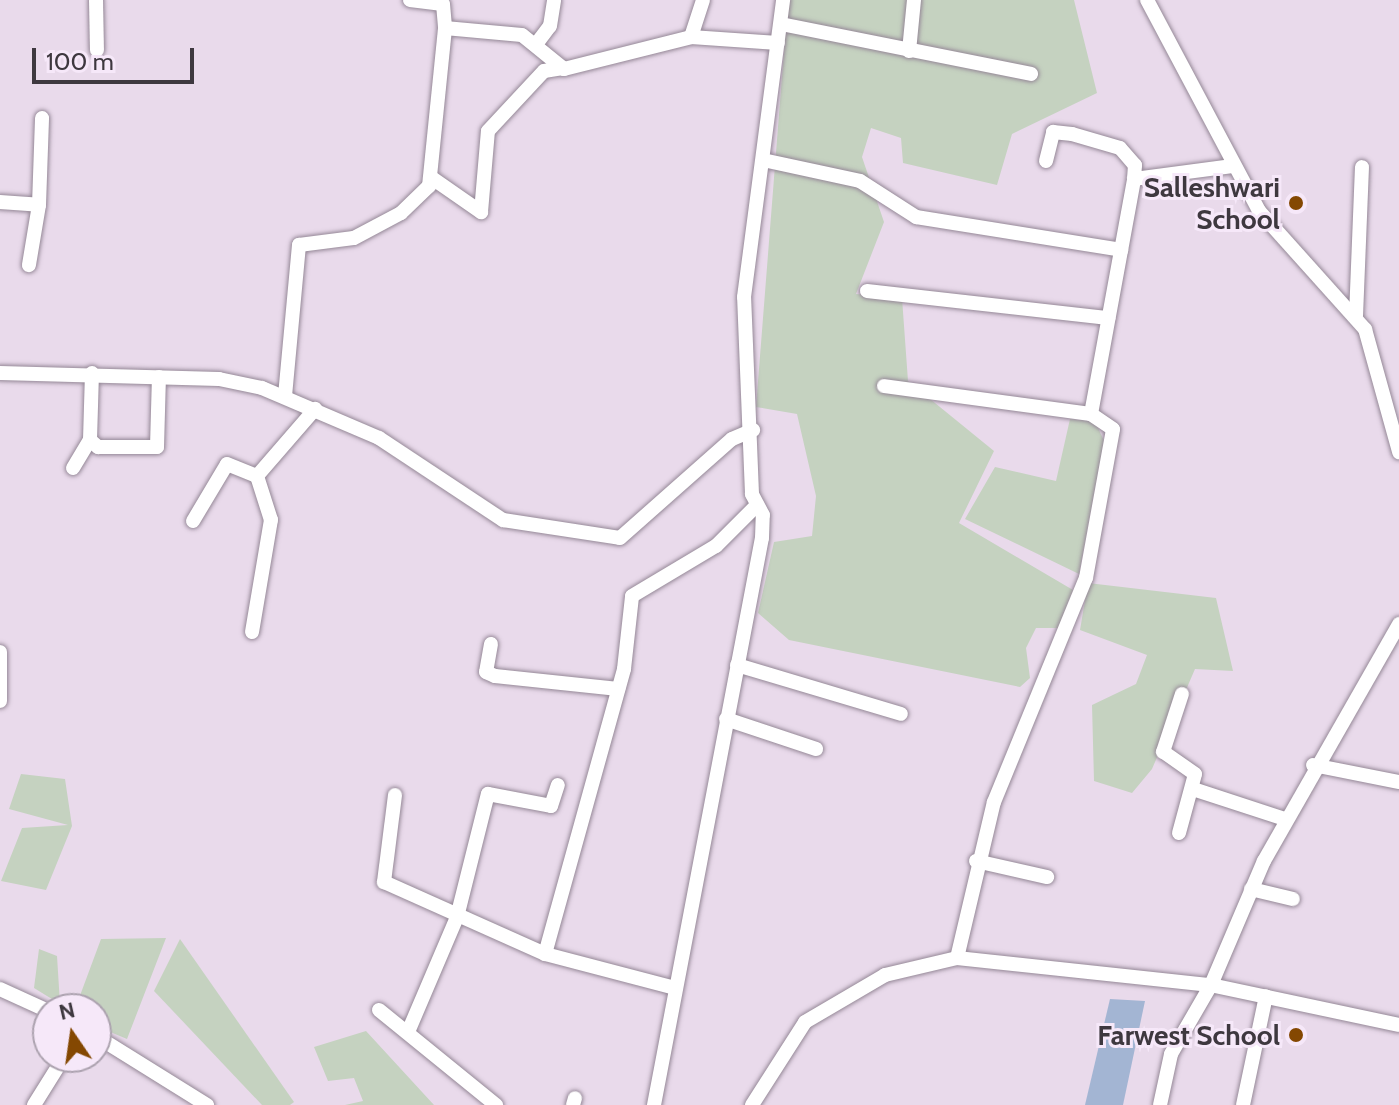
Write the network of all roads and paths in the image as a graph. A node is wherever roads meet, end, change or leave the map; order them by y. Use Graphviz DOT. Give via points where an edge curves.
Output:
graph roads {
  1 [pos="96,0"];
  2 [pos="410,0"];
  3 [pos="554,0"];
  4 [pos="703,0"];
  5 [pos="783,0"];
  6 [pos="914,0"];
  7 [pos="1147,0"];
  8 [pos="781,24"];
  9 [pos="445,28"];
  10 [pos="691,37"];
  11 [pos="537,43"];
  12 [pos="778,43"];
  13 [pos="97,50"];
  14 [pos="909,51"];
  15 [pos="563,68"];
  16 [pos="1031,74"];
  17 [pos="42,118"];
  18 [pos="763,160"];
  19 [pos="1046,161"];
  20 [pos="1233,166"];
  21 [pos="1362,167"];
  22 [pos="432,178"];
  23 [pos="1134,179"];
  24 [pos="0,202"];
  25 [pos="39,205"];
  26 [pos="1121,250"];
  27 [pos="29,265"];
  28 [pos="867,291"];
  29 [pos="1356,316"];
  30 [pos="1108,318"];
  31 [pos="0,373"];
  32 [pos="92,373"];
  33 [pos="159,377"];
  34 [pos="884,386"];
  35 [pos="285,396"];
  36 [pos="315,409"];
  37 [pos="1091,414"];
  38 [pos="753,430"];
  39 [pos="90,440"];
  40 [pos="1399,452"];
  41 [pos="73,468"];
  42 [pos="257,476"];
  43 [pos="757,505"];
  44 [pos="193,521"];
  45 [pos="1399,624"];
  46 [pos="252,632"];
  47 [pos="491,644"];
  48 [pos="0,652"];
  49 [pos="737,665"];
  50 [pos="618,689"];
  51 [pos="1182,694"];
  52 [pos="0,701"];
  53 [pos="901,714"];
  54 [pos="726,719"];
  55 [pos="816,749"];
  56 [pos="1313,765"];
  57 [pos="1399,782"];
  58 [pos="558,785"];
  59 [pos="1193,789"];
  60 [pos="395,795"];
  61 [pos="1285,819"];
  62 [pos="1179,833"];
  63 [pos="976,861"];
  64 [pos="1047,877"];
  65 [pos="1251,889"];
  66 [pos="1293,899"];
  67 [pos="457,917"];
  68 [pos="545,954"];
  69 [pos="957,958"];
  70 [pos="1211,985"];
  71 [pos="675,988"];
  72 [pos="0,989"];
  73 [pos="1266,996"];
  74 [pos="32,1004"];
  75 [pos="379,1010"];
  76 [pos="1399,1025"];
  77 [pos="408,1032"];
  78 [pos="112,1046"];
  79 [pos="54,1073"];
  80 [pos="34,1105"];
  81 [pos="207,1105"];
  82 [pos="496,1105"];
  83 [pos="654,1105"];
  84 [pos="752,1105"];
  85 [pos="1160,1105"];
  86 [pos="1243,1105"];
  1 -- 13 [label="street"];
  2 -- 9 [label="street" via="443,4"];
  3 -- 11 [label="street" via="550,26"];
  4 -- 10 [label="street"];
  5 -- 8 [label="street"];
  6 -- 14 [label="street"];
  7 -- 20 [label="street"];
  8 -- 12 [label="street"];
  8 -- 14 [label="street"];
  9 -- 11 [label="street"];
  9 -- 22 [label="street"];
  10 -- 12 [label="street"];
  10 -- 15 [label="street"];
  11 -- 15 [label="street"];
  12 -- 18 [label="street"];
  14 -- 16 [label="street"];
  15 -- 22 [label="street" via="544,71 488,131 481,212"];
  17 -- 25 [label="street"];
  18 -- 26 [label="street" via="860,181 916,217"];
  18 -- 38 [label="street" via="744,297"];
  19 -- 23 [label="street" via="1053,132 1072,134 1120,148 1135,165"];
  20 -- 23 [label="street"];
  20 -- 29 [label="street" via="1283,245"];
  21 -- 29 [label="street"];
  22 -- 35 [label="street" via="401,213 354,238 299,245"];
  23 -- 26 [label="street"];
  24 -- 25 [label="street"];
  25 -- 27 [label="street"];
  26 -- 30 [label="street"];
  28 -- 30 [label="street"];
  29 -- 40 [label="street"];
  30 -- 37 [label="street"];
  31 -- 32 [label="street"];
  32 -- 33 [label="street"];
  32 -- 39 [label="street"];
  33 -- 35 [label="street" via="219,379"];
  33 -- 39 [label="street" via="157,447 98,447"];
  34 -- 37 [label="street"];
  35 -- 36 [label="street"];
  36 -- 38 [label="street" via="410,454 503,520 620,538 732,439"];
  36 -- 42 [label="street"];
  37 -- 63 [label="street" via="1113,429 1086,578"];
  38 -- 43 [label="street"];
  39 -- 41 [label="street"];
  42 -- 44 [label="street" via="227,464"];
  42 -- 46 [label="street" via="271,520"];
  43 -- 49 [label="street" via="762,538"];
  43 -- 50 [label="street" via="716,546 632,596"];
  45 -- 56 [label="street"];
  47 -- 50 [label="street" via="486,672 495,676"];
  48 -- 52 [label="street"];
  49 -- 53 [label="street"];
  49 -- 54 [label="street"];
  50 -- 68 [label="street"];
  51 -- 59 [label="street" via="1164,759 1193,771"];
  54 -- 55 [label="street"];
  54 -- 71 [label="street"];
  56 -- 57 [label="street"];
  56 -- 61 [label="street"];
  58 -- 67 [label="street" via="551,806 488,794"];
  59 -- 61 [label="street"];
  59 -- 62 [label="street"];
  60 -- 67 [label="street" via="384,882"];
  61 -- 65 [label="street"];
  63 -- 64 [label="street"];
  63 -- 69 [label="street"];
  65 -- 66 [label="street"];
  65 -- 70 [label="street"];
  67 -- 68 [label="street"];
  67 -- 77 [label="street"];
  68 -- 71 [label="street"];
  69 -- 70 [label="street"];
  69 -- 84 [label="street" via="885,975 805,1022"];
  70 -- 73 [label="street"];
  70 -- 85 [label="street" via="1171,1054"];
  71 -- 83 [label="street"];
  72 -- 74 [label="street"];
  73 -- 76 [label="street"];
  73 -- 86 [label="street"];
  75 -- 77 [label="street"];
  77 -- 82 [label="street"];
  78 -- 81 [label="street"];
  79 -- 80 [label="street"];
}
